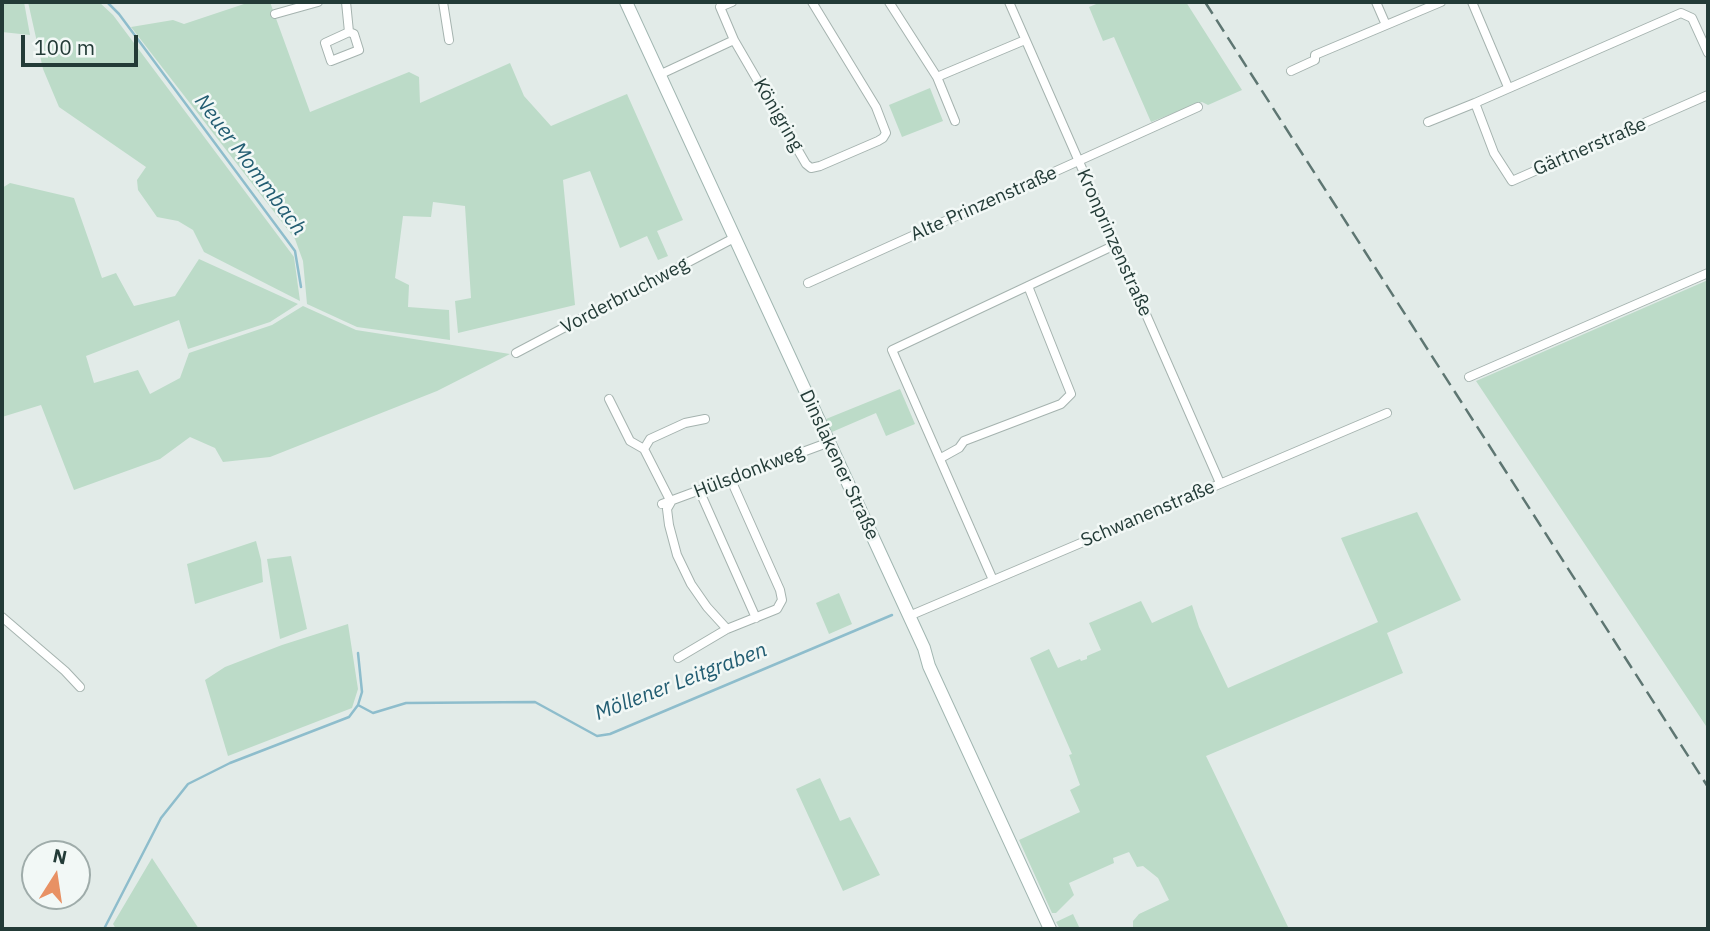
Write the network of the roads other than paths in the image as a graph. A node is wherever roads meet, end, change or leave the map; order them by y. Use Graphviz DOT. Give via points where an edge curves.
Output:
graph roads {
  1 [pos="318,2"];
  2 [pos="346,2"];
  3 [pos="443,2"];
  4 [pos="626,2"];
  5 [pos="732,2"];
  6 [pos="812,2"];
  7 [pos="889,2"];
  8 [pos="1009,2"];
  9 [pos="1376,2"];
  10 [pos="1441,2"];
  11 [pos="1472,2"];
  12 [pos="275,15"];
  13 [pos="1386,25"];
  14 [pos="349,32"];
  15 [pos="449,40"];
  16 [pos="734,40"];
  17 [pos="1025,40"];
  18 [pos="1708,53"];
  19 [pos="1292,71"];
  20 [pos="659,75"];
  21 [pos="937,77"];
  22 [pos="1508,87"];
  23 [pos="1708,96"];
  24 [pos="1475,103"];
  25 [pos="1198,107"];
  26 [pos="956,121"];
  27 [pos="1428,122"];
  28 [pos="1078,163"];
  29 [pos="734,238"];
  30 [pos="1115,245"];
  31 [pos="1708,273"];
  32 [pos="808,283"];
  33 [pos="1028,286"];
  34 [pos="516,354"];
  35 [pos="1469,377"];
  36 [pos="609,399"];
  37 [pos="1387,413"];
  38 [pos="705,419"];
  39 [pos="827,443"];
  40 [pos="644,449"];
  41 [pos="940,458"];
  42 [pos="731,480"];
  43 [pos="1220,483"];
  44 [pos="700,492"];
  45 [pos="666,503"];
  46 [pos="993,580"];
  47 [pos="909,616"];
  48 [pos="2,617"];
  49 [pos="756,618"];
  50 [pos="727,629"];
  51 [pos="678,658"];
  52 [pos="80,687"];
  53 [pos="1050,929"];
  1 -- 12 [label="street"];
  2 -- 14 [label="street"];
  3 -- 15 [label="street"];
  4 -- 20 [label="main road, Dinslakener Straße"];
  5 -- 16 [label="street, Königring" via="720,7"];
  6 -- 16 [label="street, Königring" via="884,124 886,132 878,141 811,168"];
  7 -- 21 [label="street"];
  8 -- 17 [label="street, Kronprinzenstraße"];
  9 -- 13 [label="street"];
  10 -- 13 [label="street"];
  11 -- 22 [label="street"];
  13 -- 19 [label="street" via="1315,55 1315,60"];
  16 -- 20 [label="street"];
  17 -- 21 [label="street"];
  17 -- 28 [label="street, Kronprinzenstraße"];
  18 -- 22 [label="street" via="1692,18 1681,13"];
  20 -- 29 [label="main road, Dinslakener Straße"];
  21 -- 26 [label="street"];
  22 -- 24 [label="street"];
  23 -- 24 [label="street, Gärtnerstraße" via="1512,181 1494,153"];
  24 -- 27 [label="street"];
  25 -- 28 [label="street, Alte Prinzenstraße"];
  28 -- 30 [label="street, Kronprinzenstraße"];
  28 -- 32 [label="street, Alte Prinzenstraße"];
  29 -- 34 [label="street, Vorderbruchweg"];
  29 -- 39 [label="main road, Dinslakener Straße"];
  30 -- 33 [label="street"];
  30 -- 43 [label="street, Kronprinzenstraße"];
  31 -- 35 [label="street"];
  33 -- 41 [label="street" via="1071,394 1061,404 964,441"];
  33 -- 41 [label="street" via="892,350"];
  36 -- 40 [label="street, Hülsdonkweg" via="630,441"];
  37 -- 43 [label="street, Schwanenstraße"];
  38 -- 40 [label="street" via="685,422 650,439"];
  39 -- 42 [label="street, Hülsdonkweg"];
  39 -- 47 [label="main road, Dinslakener Straße"];
  40 -- 45 [label="street, Hülsdonkweg"];
  41 -- 46 [label="street"];
  42 -- 44 [label="street, Hülsdonkweg"];
  42 -- 49 [label="street" via="782,600 777,608"];
  43 -- 46 [label="street, Schwanenstraße"];
  44 -- 45 [label="street, Hülsdonkweg"];
  44 -- 49 [label="street"];
  45 -- 50 [label="street" via="677,555 691,584"];
  46 -- 47 [label="street, Schwanenstraße"];
  47 -- 53 [label="main road, Dinslakener Straße"];
  48 -- 52 [label="street"];
  49 -- 50 [label="street"];
  50 -- 51 [label="street"];
}
